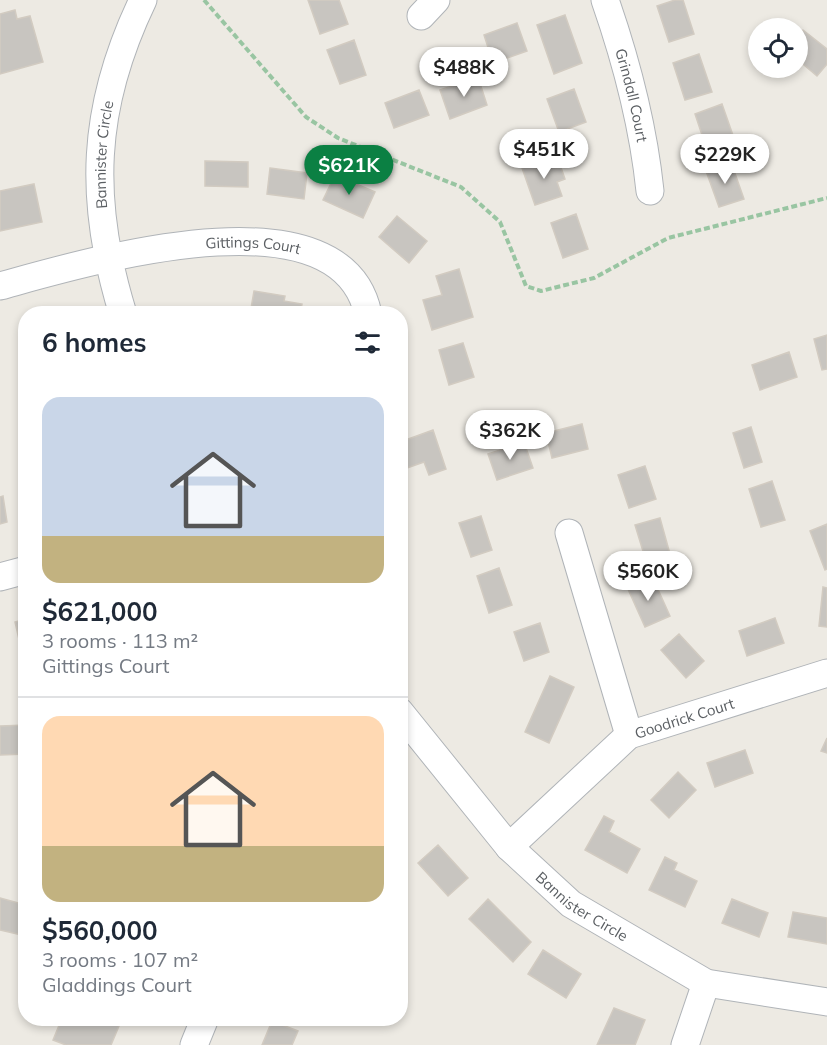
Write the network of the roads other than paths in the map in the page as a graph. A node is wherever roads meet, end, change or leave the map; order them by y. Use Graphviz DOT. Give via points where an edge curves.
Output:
graph roads {
  1 [pos="143,0"];
  2 [pos="605,0"];
  3 [pos="650,191"];
  4 [pos="108,259"];
  5 [pos="0,286"];
  6 [pos="121,306"];
  7 [pos="365,306"];
  8 [pos="569,533"];
  9 [pos="18,572"];
  10 [pos="0,577"];
  11 [pos="827,673"];
  12 [pos="408,723"];
  13 [pos="629,735"];
  14 [pos="509,847"];
  15 [pos="706,983"];
  16 [pos="827,1002"];
  17 [pos="202,1026"];
  18 [pos="194,1045"];
  19 [pos="685,1045"];
  1 -- 4 [label="street, Bannister Circle" via="118,62 102,135 99,207"];
  2 -- 3 [label="street, Grindall Court" via="629,69"];
  4 -- 5 [label="street, Gittings Court"];
  4 -- 6 [label="street, Bannister Circle"];
  4 -- 7 [label="street, Gittings Court" via="210,243 248,241 300,247 345,273"];
  8 -- 13 [label="street"];
  9 -- 10 [label="street"];
  11 -- 13 [label="street, Goodrick Court"];
  12 -- 14 [label="street, Bannister Circle"];
  13 -- 14 [label="street, Goodrick Court"];
  14 -- 15 [label="street, Bannister Circle" via="571,904"];
  15 -- 16 [label="street, Bannister Circle"];
  15 -- 19 [label="street"];
  17 -- 18 [label="street"];
}
